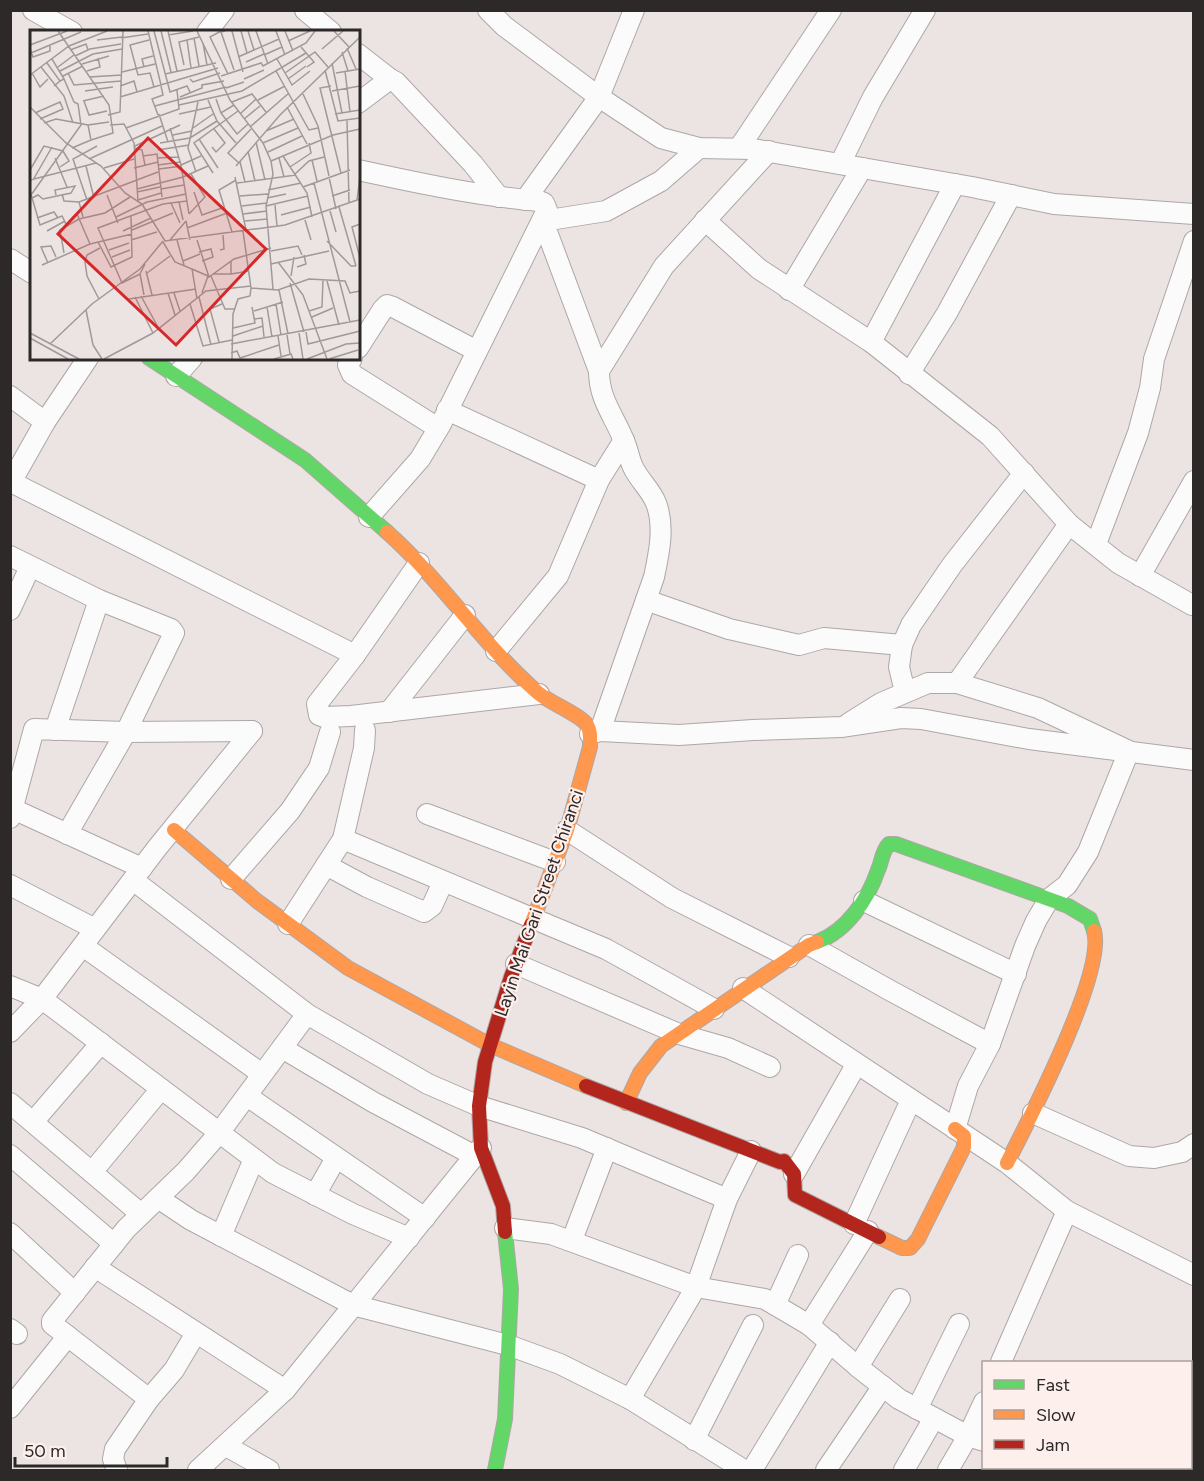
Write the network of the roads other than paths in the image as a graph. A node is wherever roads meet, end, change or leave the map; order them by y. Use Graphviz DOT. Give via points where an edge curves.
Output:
graph roads {
  1 [pos="33,10"];
  2 [pos="224,10"];
  3 [pos="305,10"];
  4 [pos="488,10"];
  5 [pos="634,10"];
  6 [pos="831,10"];
  7 [pos="925,10"];
  8 [pos="68,30"];
  9 [pos="209,30"];
  10 [pos="329,30"];
  11 [pos="360,56"];
  12 [pos="390,79"];
  13 [pos="599,97"];
  14 [pos="360,102"];
  15 [pos="699,148"];
  16 [pos="739,148"];
  17 [pos="769,152"];
  18 [pos="840,164"];
  19 [pos="862,168"];
  20 [pos="360,170"];
  21 [pos="955,184"];
  22 [pos="1011,195"];
  23 [pos="499,197"];
  24 [pos="525,200"];
  25 [pos="1194,214"];
  26 [pos="705,220"];
  27 [pos="543,221"];
  28 [pos="1194,240"];
  29 [pos="789,290"];
  30 [pos="872,342"];
  31 [pos="360,345"];
  32 [pos="477,351"];
  33 [pos="87,360"];
  34 [pos="152,360"];
  35 [pos="190,360"];
  36 [pos="351,360"];
  37 [pos="599,371"];
  38 [pos="909,374"];
  39 [pos="176,376"];
  40 [pos="10,396"];
  41 [pos="447,410"];
  42 [pos="45,422"];
  43 [pos="438,428"];
  44 [pos="624,440"];
  45 [pos="1024,473"];
  46 [pos="599,480"];
  47 [pos="1194,481"];
  48 [pos="11,483"];
  49 [pos="369,517"];
  50 [pos="1069,524"];
  51 [pos="1095,544"];
  52 [pos="10,556"];
  53 [pos="420,562"];
  54 [pos="30,567"];
  55 [pos="1140,576"];
  56 [pos="99,600"];
  57 [pos="646,600"];
  58 [pos="1192,605"];
  59 [pos="10,610"];
  60 [pos="465,615"];
  61 [pos="902,645"];
  62 [pos="496,651"];
  63 [pos="355,655"];
  64 [pos="957,683"];
  65 [pos="905,692"];
  66 [pos="539,694"];
  67 [pos="389,712"];
  68 [pos="841,727"];
  69 [pos="55,730"];
  70 [pos="365,730"];
  71 [pos="126,732"];
  72 [pos="330,732"];
  73 [pos="595,733"];
  74 [pos="1129,751"];
  75 [pos="1194,760"];
  76 [pos="12,813"];
  77 [pos="427,814"];
  78 [pos="174,830"];
  79 [pos="567,830"];
  80 [pos="66,834"];
  81 [pos="344,839"];
  82 [pos="555,862"];
  83 [pos="326,865"];
  84 [pos="137,874"];
  85 [pos="231,879"];
  86 [pos="443,882"];
  87 [pos="10,885"];
  88 [pos="1049,899"];
  89 [pos="864,901"];
  90 [pos="534,919"];
  91 [pos="288,924"];
  92 [pos="95,929"];
  93 [pos="808,945"];
  94 [pos="83,946"];
  95 [pos="789,957"];
  96 [pos="516,963"];
  97 [pos="1016,974"];
  98 [pos="10,986"];
  99 [pos="743,988"];
  100 [pos="42,999"];
  101 [pos="714,1009"];
  102 [pos="307,1014"];
  103 [pos="10,1032"];
  104 [pos="679,1034"];
  105 [pos="101,1043"];
  106 [pos="990,1044"];
  107 [pos="490,1045"];
  108 [pos="282,1048"];
  109 [pos="856,1065"];
  110 [pos="770,1067"];
  111 [pos="262,1074"];
  112 [pos="161,1089"];
  113 [pos="246,1096"];
  114 [pos="911,1100"];
  115 [pos="10,1103"];
  116 [pos="627,1103"];
  117 [pos="478,1106"];
  118 [pos="1033,1113"];
  119 [pos="33,1122"];
  120 [pos="955,1129"];
  121 [pos="219,1133"];
  122 [pos="1194,1144"];
  123 [pos="607,1148"];
  124 [pos="752,1151"];
  125 [pos="478,1152"];
  126 [pos="10,1155"];
  127 [pos="336,1158"];
  128 [pos="254,1159"];
  129 [pos="1007,1164"];
  130 [pos="92,1172"];
  131 [pos="794,1174"];
  132 [pos="315,1195"];
  133 [pos="158,1198"];
  134 [pos="727,1199"];
  135 [pos="1067,1211"];
  136 [pos="141,1214"];
  137 [pos="425,1218"];
  138 [pos="861,1227"];
  139 [pos="505,1228"];
  140 [pos="10,1233"];
  141 [pos="221,1236"];
  142 [pos="409,1238"];
  143 [pos="572,1240"];
  144 [pos="114,1244"];
  145 [pos="798,1255"];
  146 [pos="95,1267"];
  147 [pos="1194,1275"];
  148 [pos="696,1287"];
  149 [pos="75,1293"];
  150 [pos="900,1299"];
  151 [pos="353,1305"];
  152 [pos="775,1305"];
  153 [pos="959,1324"];
  154 [pos="753,1325"];
  155 [pos="809,1325"];
  156 [pos="196,1333"];
  157 [pos="68,1336"];
  158 [pos="830,1342"];
  159 [pos="508,1346"];
  160 [pos="1001,1361"];
  161 [pos="858,1367"];
  162 [pos="883,1386"];
  163 [pos="285,1389"];
  164 [pos="149,1399"];
  165 [pos="630,1399"];
  166 [pos="10,1408"];
  167 [pos="982,1411"];
  168 [pos="926,1413"];
  169 [pos="976,1439"];
  170 [pos="694,1440"];
  171 [pos="226,1446"];
  172 [pos="740,1469"];
  173 [pos="117,1470"];
  174 [pos="198,1470"];
  175 [pos="269,1470"];
  176 [pos="495,1470"];
  177 [pos="826,1470"];
  178 [pos="904,1470"];
  179 [pos="948,1470"];
  1 -- 8 [label="street"];
  2 -- 9 [label="street"];
  3 -- 10 [label="street"];
  4 -- 13 [label="street"];
  5 -- 13 [label="street"];
  6 -- 16 [label="street"];
  7 -- 18 [label="street" via="873,97"];
  11 -- 12 [label="street"];
  12 -- 14 [label="street"];
  12 -- 23 [label="street" via="473,164"];
  13 -- 15 [label="street" via="661,138"];
  13 -- 24 [label="street"];
  15 -- 16 [label="street"];
  15 -- 27 [label="street" via="661,181 606,212"];
  16 -- 17 [label="street"];
  17 -- 18 [label="street"];
  17 -- 26 [label="street"];
  18 -- 19 [label="street"];
  19 -- 21 [label="street"];
  19 -- 29 [label="street"];
  20 -- 23 [label="street"];
  21 -- 22 [label="street"];
  21 -- 30 [label="street"];
  22 -- 25 [label="street" via="1054,204"];
  22 -- 38 [label="street"];
  23 -- 24 [label="street"];
  24 -- 27 [label="street" via="539,201 547,207"];
  26 -- 29 [label="street" via="746,259"];
  26 -- 37 [label="street" via="664,266"];
  27 -- 32 [label="street"];
  27 -- 37 [label="street"];
  28 -- 51 [label="street" via="1154,359 1138,433"];
  29 -- 30 [label="street"];
  30 -- 38 [label="street"];
  31 -- 32 [label="street" via="387,306"];
  32 -- 41 [label="street"];
  33 -- 42 [label="street"];
  34 -- 39 [label="street"];
  35 -- 39 [label="street"];
  36 -- 43 [label="street" via="348,365 352,374"];
  37 -- 44 [label="street" via="604,402"];
  38 -- 45 [label="street" via="990,436"];
  39 -- 49 [label="street" via="305,460"];
  40 -- 42 [label="street"];
  41 -- 43 [label="street"];
  41 -- 46 [label="street"];
  42 -- 48 [label="street"];
  43 -- 49 [label="street" via="420,459"];
  44 -- 46 [label="street"];
  44 -- 57 [label="street" via="632,466 656,503 660,525 659,552"];
  45 -- 50 [label="street"];
  45 -- 61 [label="street" via="952,565"];
  46 -- 62 [label="street" via="558,576"];
  47 -- 55 [label="street"];
  48 -- 63 [label="street"];
  49 -- 53 [label="street"];
  50 -- 51 [label="street"];
  50 -- 64 [label="street"];
  51 -- 55 [label="street"];
  52 -- 54 [label="street"];
  53 -- 60 [label="street"];
  53 -- 63 [label="street"];
  54 -- 56 [label="street"];
  54 -- 59 [label="street"];
  55 -- 58 [label="street"];
  56 -- 69 [label="street"];
  56 -- 71 [label="street" via="174,633"];
  57 -- 61 [label="street" via="729,628 799,645 824,638"];
  57 -- 73 [label="street"];
  60 -- 62 [label="street"];
  60 -- 67 [label="street"];
  61 -- 65 [label="street" via="899,667"];
  62 -- 66 [label="street"];
  63 -- 67 [label="street" via="317,705 319,715"];
  64 -- 65 [label="street" via="928,683"];
  64 -- 74 [label="street" via="1038,708"];
  65 -- 68 [label="street"];
  66 -- 67 [label="street"];
  66 -- 73 [label="street" via="586,723"];
  68 -- 73 [label="street" via="679,735"];
  68 -- 74 [label="street" via="921,719 1029,739"];
  69 -- 71 [label="street"];
  69 -- 76 [label="street" via="34,729"];
  70 -- 81 [label="street"];
  71 -- 78 [label="street" via="252,731"];
  71 -- 80 [label="street"];
  72 -- 85 [label="street" via="319,768 290,811"];
  73 -- 79 [label="street, Layin Mai Gari Street Chiranci"];
  74 -- 75 [label="street"];
  74 -- 88 [label="street" via="1089,852 1067,885"];
  76 -- 80 [label="street"];
  77 -- 82 [label="street"];
  78 -- 84 [label="street"];
  78 -- 85 [label="street"];
  79 -- 82 [label="street, Layin Mai Gari Street Chiranci"];
  79 -- 95 [label="street" via="672,898"];
  80 -- 84 [label="street"];
  81 -- 83 [label="street"];
  81 -- 86 [label="street"];
  82 -- 90 [label="street, Layin Mai Gari Street Chiranci"];
  83 -- 86 [label="street" via="424,912 432,906"];
  83 -- 91 [label="street"];
  84 -- 92 [label="street"];
  84 -- 102 [label="street"];
  85 -- 91 [label="street"];
  86 -- 90 [label="street"];
  87 -- 92 [label="street"];
  88 -- 89 [label="street" via="889,844"];
  88 -- 97 [label="street" via="1025,946"];
  88 -- 118 [label="street" via="1083,913 1093,921 1096,933 1081,1002"];
  89 -- 93 [label="street" via="838,932"];
  89 -- 97 [label="street"];
  90 -- 96 [label="street, Layin Mai Gari Street Chiranci"];
  90 -- 101 [label="street" via="606,949"];
  91 -- 107 [label="street" via="348,968"];
  92 -- 94 [label="street"];
  93 -- 95 [label="street"];
  93 -- 106 [label="street"];
  94 -- 100 [label="street"];
  94 -- 111 [label="street"];
  95 -- 99 [label="street"];
  96 -- 104 [label="street"];
  96 -- 107 [label="street, Layin Mai Gari Street Chiranci"];
  97 -- 106 [label="street"];
  98 -- 100 [label="street"];
  99 -- 101 [label="street"];
  99 -- 109 [label="street"];
  100 -- 103 [label="street"];
  100 -- 105 [label="street"];
  101 -- 104 [label="street"];
  102 -- 108 [label="street"];
  102 -- 117 [label="street" via="428,1084"];
  104 -- 110 [label="street" via="728,1048"];
  104 -- 116 [label="street" via="667,1039 655,1053"];
  105 -- 112 [label="street"];
  105 -- 119 [label="street"];
  106 -- 120 [label="street" via="968,1086"];
  107 -- 116 [label="street"];
  107 -- 117 [label="street, Layin Mai Gari Street Chiranci"];
  108 -- 111 [label="street"];
  108 -- 125 [label="street" via="373,1101"];
  109 -- 114 [label="street"];
  109 -- 131 [label="street"];
  111 -- 113 [label="street"];
  112 -- 121 [label="street"];
  112 -- 130 [label="street"];
  113 -- 121 [label="street"];
  113 -- 127 [label="street"];
  114 -- 120 [label="street"];
  114 -- 138 [label="street"];
  115 -- 119 [label="street"];
  116 -- 124 [label="street"];
  117 -- 123 [label="street"];
  117 -- 125 [label="street, Layin Mai Gari Street Chiranci"];
  118 -- 122 [label="street" via="1129,1156 1154,1158 1182,1152"];
  118 -- 129 [label="street"];
  119 -- 130 [label="street"];
  120 -- 129 [label="street"];
  120 -- 138 [label="street" via="964,1136 964,1147 910,1248 902,1248"];
  121 -- 128 [label="street"];
  121 -- 133 [label="street"];
  123 -- 134 [label="street"];
  123 -- 143 [label="street"];
  124 -- 131 [label="street" via="784,1161"];
  124 -- 134 [label="street"];
  125 -- 137 [label="street"];
  125 -- 139 [label="street, Layin Mai Gari Street Chiranci" via="503,1206"];
  126 -- 144 [label="street"];
  127 -- 132 [label="street"];
  127 -- 137 [label="street"];
  128 -- 132 [label="street"];
  128 -- 141 [label="street"];
  129 -- 135 [label="street"];
  130 -- 136 [label="street"];
  131 -- 138 [label="street" via="795,1195"];
  132 -- 142 [label="street"];
  133 -- 136 [label="street"];
  133 -- 141 [label="street"];
  134 -- 148 [label="street"];
  135 -- 147 [label="street"];
  135 -- 160 [label="street"];
  136 -- 144 [label="street"];
  137 -- 142 [label="street"];
  138 -- 155 [label="street"];
  139 -- 143 [label="street"];
  139 -- 159 [label="street, Layin Mai Gari Street Chiranci" via="512,1289"];
  140 -- 149 [label="street"];
  141 -- 151 [label="street"];
  142 -- 151 [label="street"];
  143 -- 148 [label="street"];
  144 -- 146 [label="street"];
  145 -- 152 [label="street"];
  146 -- 149 [label="street"];
  146 -- 156 [label="street"];
  148 -- 152 [label="street" via="765,1299"];
  148 -- 165 [label="street"];
  149 -- 157 [label="street" via="52,1321"];
  150 -- 161 [label="street"];
  151 -- 159 [label="street"];
  151 -- 163 [label="street"];
  152 -- 155 [label="street"];
  153 -- 168 [label="street"];
  154 -- 170 [label="street"];
  155 -- 158 [label="street"];
  156 -- 163 [label="street"];
  156 -- 164 [label="street" via="174,1370"];
  157 -- 164 [label="street"];
  157 -- 166 [label="street"];
  158 -- 161 [label="street"];
  158 -- 172 [label="street"];
  159 -- 165 [label="street" via="560,1364"];
  159 -- 176 [label="street, Layin Mai Gari Street Chiranci" via="505,1419"];
  161 -- 162 [label="street"];
  162 -- 168 [label="street"];
  162 -- 177 [label="street"];
  163 -- 171 [label="street"];
  164 -- 173 [label="street" via="115,1449"];
  165 -- 170 [label="street"];
  167 -- 169 [label="street"];
  168 -- 169 [label="street"];
  168 -- 178 [label="street"];
  169 -- 179 [label="street"];
  170 -- 172 [label="street"];
  171 -- 174 [label="street"];
  171 -- 175 [label="street"];
}
